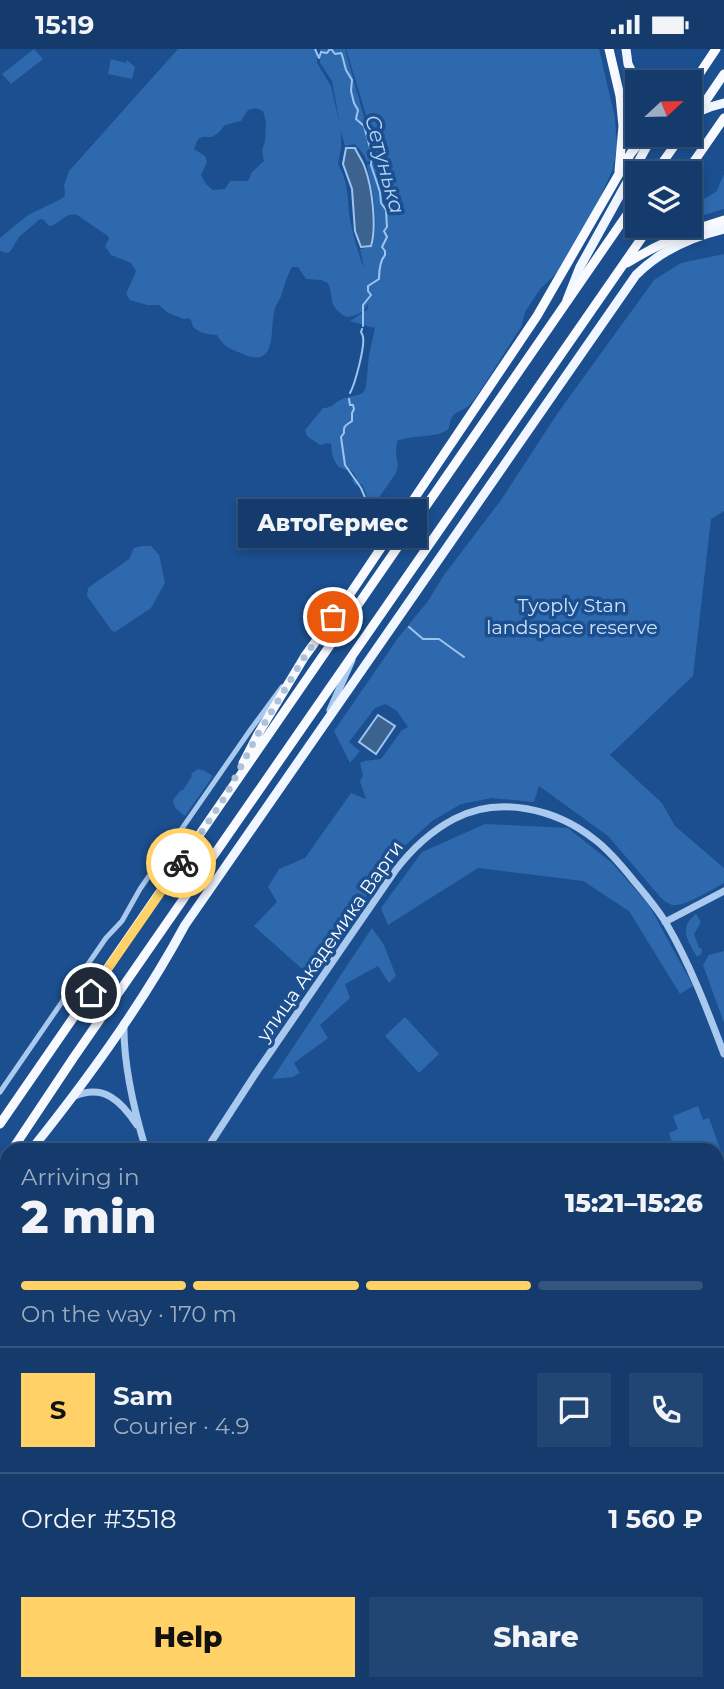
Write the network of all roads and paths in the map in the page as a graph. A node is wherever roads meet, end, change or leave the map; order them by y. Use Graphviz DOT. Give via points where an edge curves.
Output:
graph roads {
  1 [pos="626,49"];
  2 [pos="716,49"];
  3 [pos="610,53"];
  4 [pos="631,70"];
  5 [pos="702,70"];
  6 [pos="724,74"];
  7 [pos="724,103"];
  8 [pos="702,106"];
  9 [pos="702,110"];
  10 [pos="724,118"];
  11 [pos="636,147"];
  12 [pos="646,147"];
  13 [pos="694,161"];
  14 [pos="619,177"];
  15 [pos="625,218"];
  16 [pos="724,221"];
  17 [pos="724,229"];
  18 [pos="642,238"];
  19 [pos="623,265"];
  20 [pos="564,308"];
  21 [pos="359,646"];
  22 [pos="305,656"];
  23 [pos="325,724"];
  24 [pos="225,797"];
  25 [pos="724,891"];
  26 [pos="665,922"];
  27 [pos="124,1023"];
  28 [pos="724,1054"];
  29 [pos="0,1092"];
  30 [pos="75,1095"];
  31 [pos="0,1124"];
  32 [pos="143,1140"];
  33 [pos="17,1143"];
  34 [pos="37,1143"];
  35 [pos="144,1143"];
  36 [pos="146,1143"];
  37 [pos="211,1143"];
  1 -- 4 [label="main road"];
  2 -- 5 [label="highway"];
  3 -- 14 [label="highway" via="623,126"];
  6 -- 8 [label="highway"];
  7 -- 9 [label="main road, bridge"];
  10 -- 13 [label="highway"];
  11 -- 14 [label="highway"];
  12 -- 20 [label="main road" via="579,267"];
  14 -- 22 [label="highway" via="532,325"];
  15 -- 20 [label="highway"];
  16 -- 19 [label="highway" via="666,241"];
  17 -- 23 [label="main road" via="687,240 650,261 636,275"];
  18 -- 19 [label="highway"];
  19 -- 21 [label="highway"];
  20 -- 24 [label="highway"];
  21 -- 23 [label="street"];
  21 -- 33 [label="highway"];
  22 -- 24 [label="highway"];
  22 -- 29 [label="street"];
  23 -- 27 [label="main road" via="185,925"];
  24 -- 31 [label="highway"];
  25 -- 26 [label="street"];
  26 -- 28 [label="street, улица Академика Варги" via="693,974"];
  26 -- 37 [label="street, улица Академика Варги" via="611,855 568,822 514,807 491,807 456,818 419,844 395,871"];
  27 -- 30 [label="main road"];
  27 -- 32 [label="street"];
  30 -- 32 [label="street" via="93,1091 112,1098 128,1112"];
  30 -- 34 [label="main road"];
  32 -- 35 [label="street"];
  32 -- 36 [label="street"];
}
